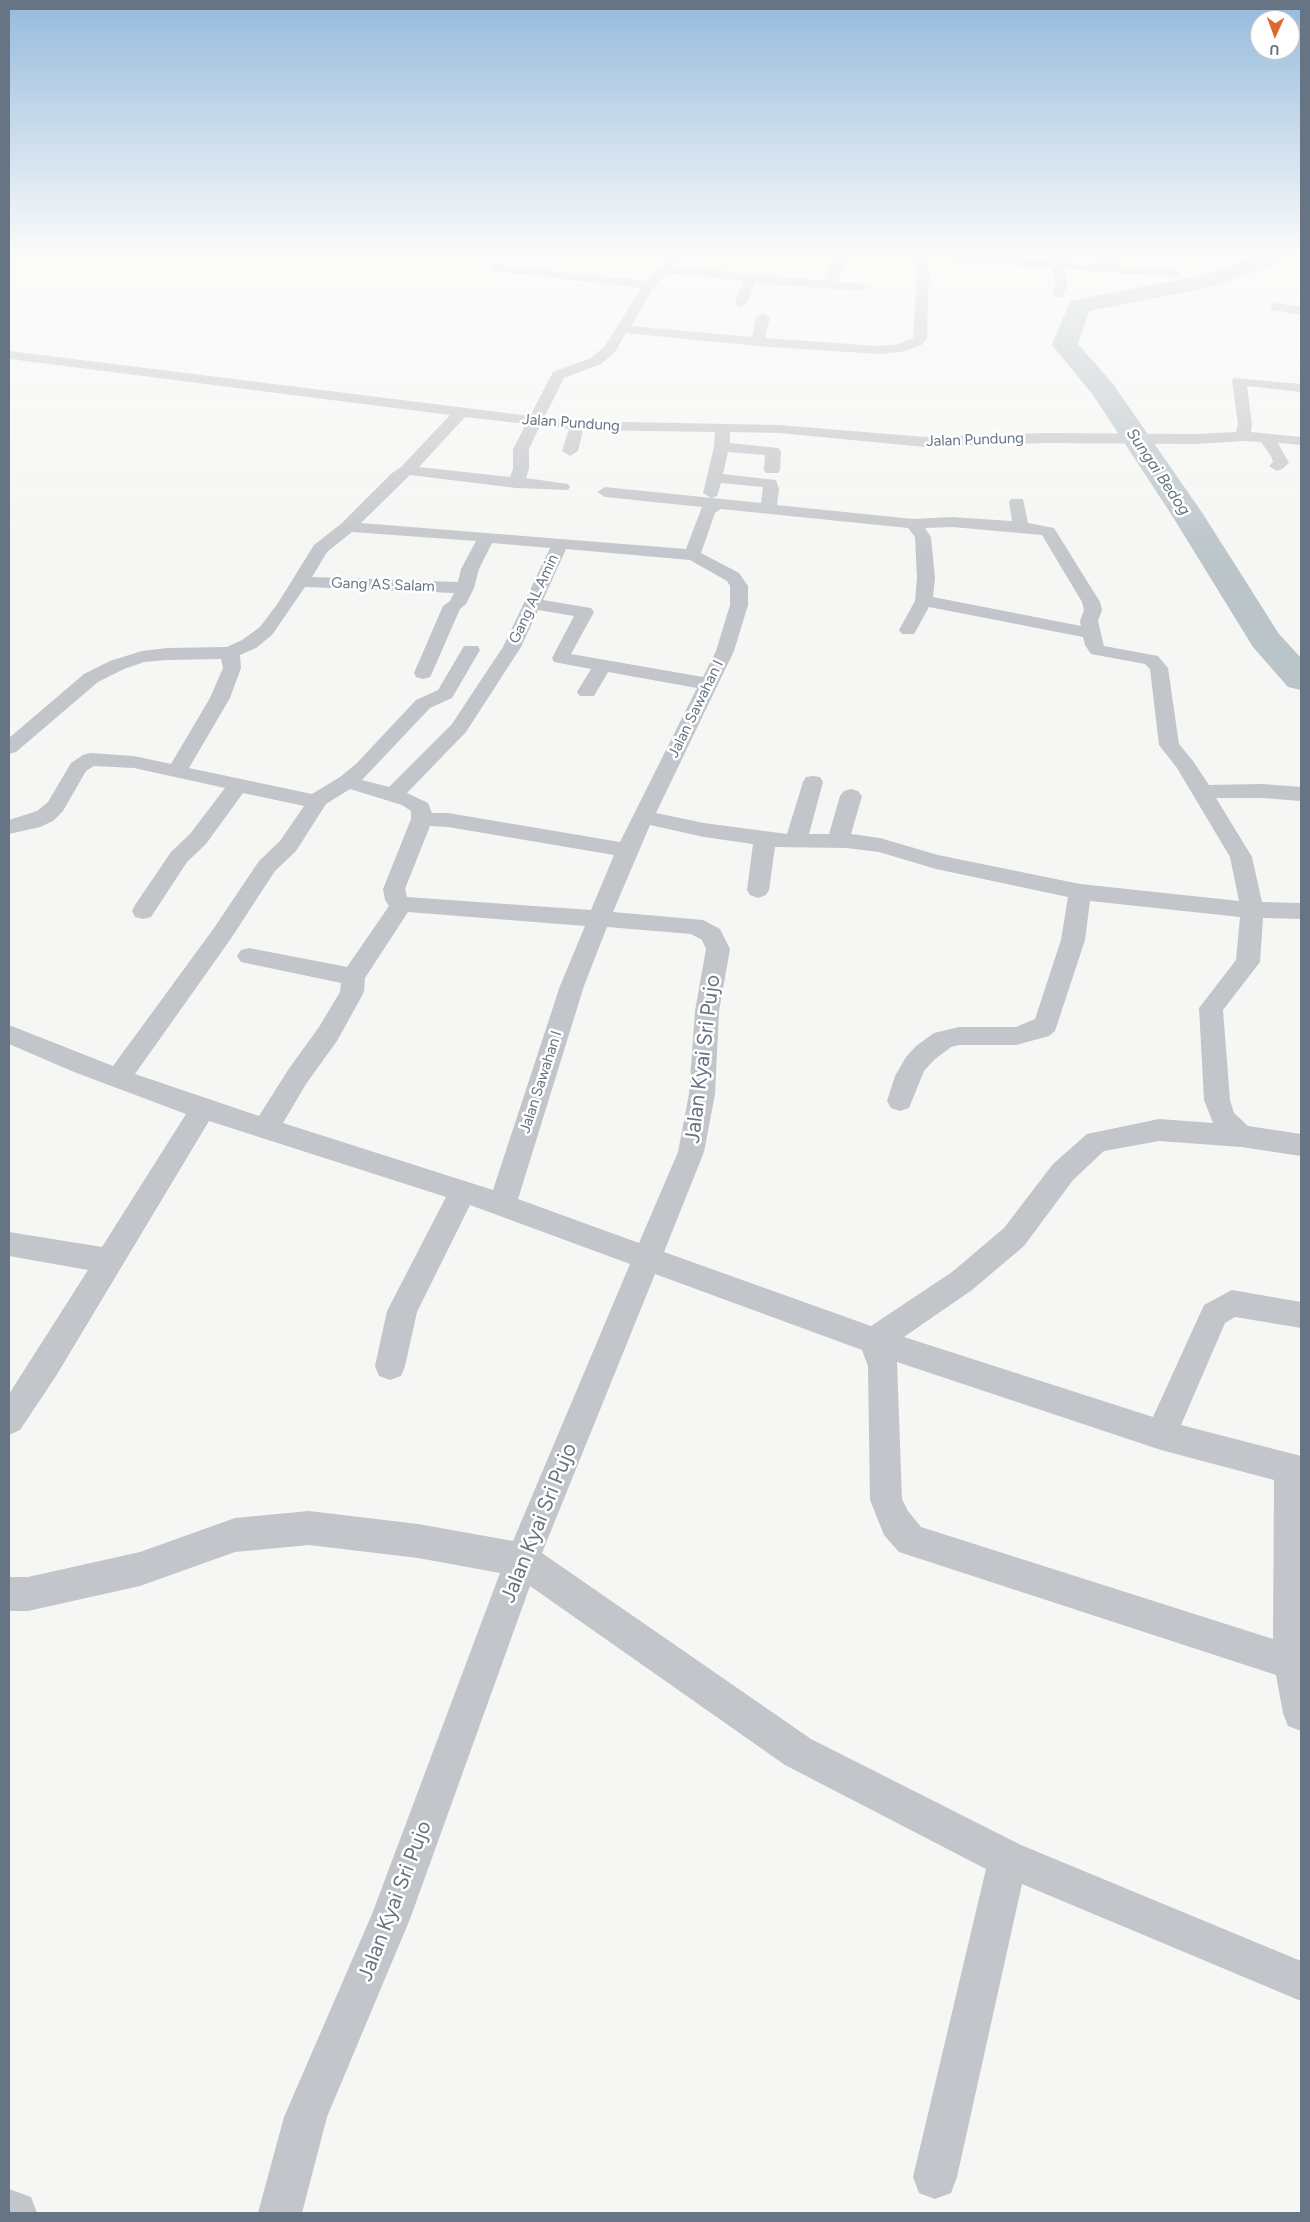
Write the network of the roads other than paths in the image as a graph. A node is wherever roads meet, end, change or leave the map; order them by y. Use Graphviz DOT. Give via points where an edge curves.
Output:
graph roads {
  1 [pos="25,357"];
  2 [pos="601,357"];
  3 [pos="1301,388"];
  4 [pos="461,412"];
  5 [pos="534,421"];
  6 [pos="577,425"];
  7 [pos="723,428"];
  8 [pos="779,429"];
  9 [pos="1243,436"];
  10 [pos="1265,437"];
  11 [pos="1301,441"];
  12 [pos="722,447"];
  13 [pos="570,451"];
  14 [pos="772,451"];
  15 [pos="1277,466"];
  16 [pos="407,470"];
  17 [pos="772,470"];
  18 [pos="715,478"];
  19 [pos="516,483"];
  20 [pos="562,487"];
  21 [pos="605,492"];
  22 [pos="1017,502"];
  23 [pos="711,504"];
  24 [pos="768,508"];
  25 [pos="913,524"];
  26 [pos="348,527"];
  27 [pos="1021,528"];
  28 [pos="486,537"];
  29 [pos="560,544"];
  30 [pos="692,556"];
  31 [pos="301,582"];
  32 [pos="465,588"];
  33 [pos="924,600"];
  34 [pos="533,604"];
  35 [pos="908,630"];
  36 [pos="1091,633"];
  37 [pos="434,645"];
  38 [pos="471,650"];
  39 [pos="230,653"];
  40 [pos="507,654"];
  41 [pos="603,665"];
  42 [pos="423,673"];
  43 [pos="708,684"];
  44 [pos="587,692"];
  45 [pos="9,748"];
  46 [pos="176,772"];
  47 [pos="347,782"];
  48 [pos="812,782"];
  49 [pos="238,784"];
  50 [pos="1204,792"];
  51 [pos="1301,794"];
  52 [pos="393,795"];
  53 [pos="850,796"];
  54 [pos="316,802"];
  55 [pos="642,817"];
  56 [pos="422,819"];
  57 [pos="9,827"];
  58 [pos="766,838"];
  59 [pos="796,841"];
  60 [pos="838,841"];
  61 [pos="627,850"];
  62 [pos="758,890"];
  63 [pos="1080,892"];
  64 [pos="402,904"];
  65 [pos="1252,910"];
  66 [pos="143,911"];
  67 [pos="1301,911"];
  68 [pos="599,918"];
  69 [pos="248,956"];
  70 [pos="353,976"];
  71 [pos="9,1034"];
  72 [pos="118,1078"];
  73 [pos="900,1101"];
  74 [pos="202,1109"];
  75 [pos="266,1128"];
  76 [pos="1242,1136"];
  77 [pos="1301,1145"];
  78 [pos="463,1191"];
  79 [pos="502,1205"];
  80 [pos="9,1244"];
  81 [pos="647,1259"];
  82 [pos="109,1261"];
  83 [pos="1301,1314"];
  84 [pos="874,1341"];
  85 [pos="390,1366"];
  86 [pos="9,1420"];
  87 [pos="1161,1435"];
  88 [pos="1296,1471"];
  89 [pos="522,1560"];
  90 [pos="9,1594"];
  91 [pos="1291,1662"];
  92 [pos="1301,1713"];
  93 [pos="1008,1859"];
  94 [pos="1301,1981"];
  95 [pos="935,2177"];
  96 [pos="9,2211"];
  97 [pos="15,2213"];
  98 [pos="280,2213"];
  1 -- 4 [label="street, Jalan Pundung"];
  2 -- 5 [label="street" via="558,375"];
  3 -- 9 [label="street" via="1239,381 1245,424"];
  4 -- 5 [label="street, Jalan Pundung"];
  4 -- 16 [label="street"];
  5 -- 6 [label="street, Jalan Pundung"];
  5 -- 19 [label="street" via="520,453 521,469"];
  6 -- 7 [label="street, Jalan Pundung"];
  6 -- 13 [label="street"];
  7 -- 8 [label="street, Jalan Pundung"];
  7 -- 12 [label="street"];
  8 -- 9 [label="street, Jalan Pundung" via="925,442"];
  8 -- 14 [label="street"];
  9 -- 10 [label="street, Jalan Pundung"];
  10 -- 11 [label="street, Jalan Pundung"];
  10 -- 15 [label="street" via="1279,456 1281,463"];
  12 -- 14 [label="street"];
  12 -- 18 [label="street"];
  14 -- 17 [label="street"];
  16 -- 19 [label="street"];
  16 -- 26 [label="street"];
  18 -- 23 [label="street"];
  18 -- 24 [label="street" via="770,483"];
  19 -- 20 [label="street"];
  21 -- 23 [label="street"];
  22 -- 27 [label="street"];
  23 -- 24 [label="street"];
  23 -- 30 [label="street"];
  24 -- 25 [label="street"];
  25 -- 27 [label="street" via="952,522"];
  25 -- 33 [label="street" via="923,537"];
  26 -- 28 [label="street, Jalan Sawahan I"];
  26 -- 31 [label="street" via="320,549"];
  27 -- 36 [label="street" via="1045,530 1052,537 1090,602"];
  28 -- 29 [label="street, Jalan Sawahan I"];
  28 -- 32 [label="street" via="470,569"];
  29 -- 30 [label="street, Jalan Sawahan I"];
  29 -- 34 [label="street, Gang AL Amin"];
  30 -- 43 [label="street, Jalan Sawahan I" via="713,564 739,586 735,622"];
  31 -- 32 [label="street, Gang AS Salam"];
  31 -- 39 [label="street" via="266,631"];
  32 -- 37 [label="street" via="457,604 452,606"];
  33 -- 35 [label="street"];
  33 -- 36 [label="street"];
  34 -- 40 [label="street, Gang AL Amin"];
  34 -- 41 [label="street" via="585,612 561,656"];
  36 -- 50 [label="street" via="1098,650 1151,660 1159,668 1169,745"];
  37 -- 38 [label="street"];
  37 -- 42 [label="street"];
  38 -- 40 [label="street"];
  38 -- 47 [label="street" via="445,694 423,704"];
  39 -- 45 [label="street" via="167,654 117,665 91,678"];
  39 -- 46 [label="street" via="232,668 220,698"];
  40 -- 52 [label="street, Gang AL Amin" via="459,728"];
  41 -- 43 [label="street"];
  41 -- 44 [label="street"];
  43 -- 55 [label="street, Jalan Sawahan I"];
  46 -- 49 [label="street"];
  46 -- 57 [label="street" via="134,762 90,759 78,767 56,806 46,816"];
  47 -- 52 [label="street"];
  47 -- 54 [label="street" via="322,795"];
  48 -- 59 [label="street"];
  49 -- 54 [label="street"];
  49 -- 66 [label="street" via="198,838 179,856"];
  50 -- 51 [label="street"];
  50 -- 65 [label="street" via="1241,857"];
  52 -- 56 [label="street" via="418,805"];
  53 -- 60 [label="street"];
  54 -- 72 [label="street" via="288,846 267,866"];
  55 -- 58 [label="street"];
  55 -- 61 [label="street, Jalan Sawahan I"];
  56 -- 61 [label="street" via="448,820"];
  56 -- 64 [label="street" via="394,889 396,900"];
  58 -- 59 [label="street"];
  58 -- 62 [label="street"];
  59 -- 60 [label="street"];
  60 -- 63 [label="street" via="880,845 936,862"];
  61 -- 68 [label="street, Jalan Sawahan I"];
  63 -- 65 [label="street"];
  63 -- 73 [label="street" via="1073,940 1046,1024 1040,1030 1016,1036 959,1036 943,1040 915,1064"];
  64 -- 68 [label="street, Jalan Kyai Sri Pujo"];
  64 -- 70 [label="street"];
  65 -- 67 [label="street"];
  65 -- 76 [label="street" via="1248,962 1210,1008 1217,1100 1223,1118"];
  68 -- 79 [label="street, Jalan Sawahan I" via="572,986"];
  68 -- 81 [label="street, Jalan Kyai Sri Pujo" via="695,926 712,935 718,948 707,1011 702,1094 691,1152"];
  69 -- 70 [label="street"];
  70 -- 75 [label="street" via="352,992 328,1034"];
  71 -- 72 [label="street"];
  72 -- 74 [label="street"];
  74 -- 75 [label="street"];
  74 -- 82 [label="street"];
  75 -- 78 [label="street"];
  76 -- 77 [label="street"];
  76 -- 84 [label="street" via="1159,1130 1096,1142 1063,1172 1014,1237 962,1281"];
  78 -- 79 [label="street"];
  78 -- 85 [label="street" via="402,1311"];
  79 -- 81 [label="street"];
  80 -- 82 [label="street"];
  81 -- 84 [label="street"];
  81 -- 89 [label="street, Jalan Kyai Sri Pujo"];
  82 -- 86 [label="street"];
  83 -- 87 [label="street" via="1232,1303 1214,1314"];
  84 -- 87 [label="street"];
  84 -- 91 [label="street" via="883,1366 886,1500 896,1523 911,1540"];
  87 -- 88 [label="street"];
  88 -- 91 [label="street"];
  89 -- 90 [label="street" via="309,1528 235,1535 140,1569 28,1594"];
  89 -- 93 [label="street" via="798,1752"];
  89 -- 98 [label="street, Jalan Kyai Sri Pujo" via="390,1919 306,2117"];
  91 -- 92 [label="street"];
  93 -- 94 [label="street"];
  93 -- 95 [label="street"];
  96 -- 97 [label="street"];
}
